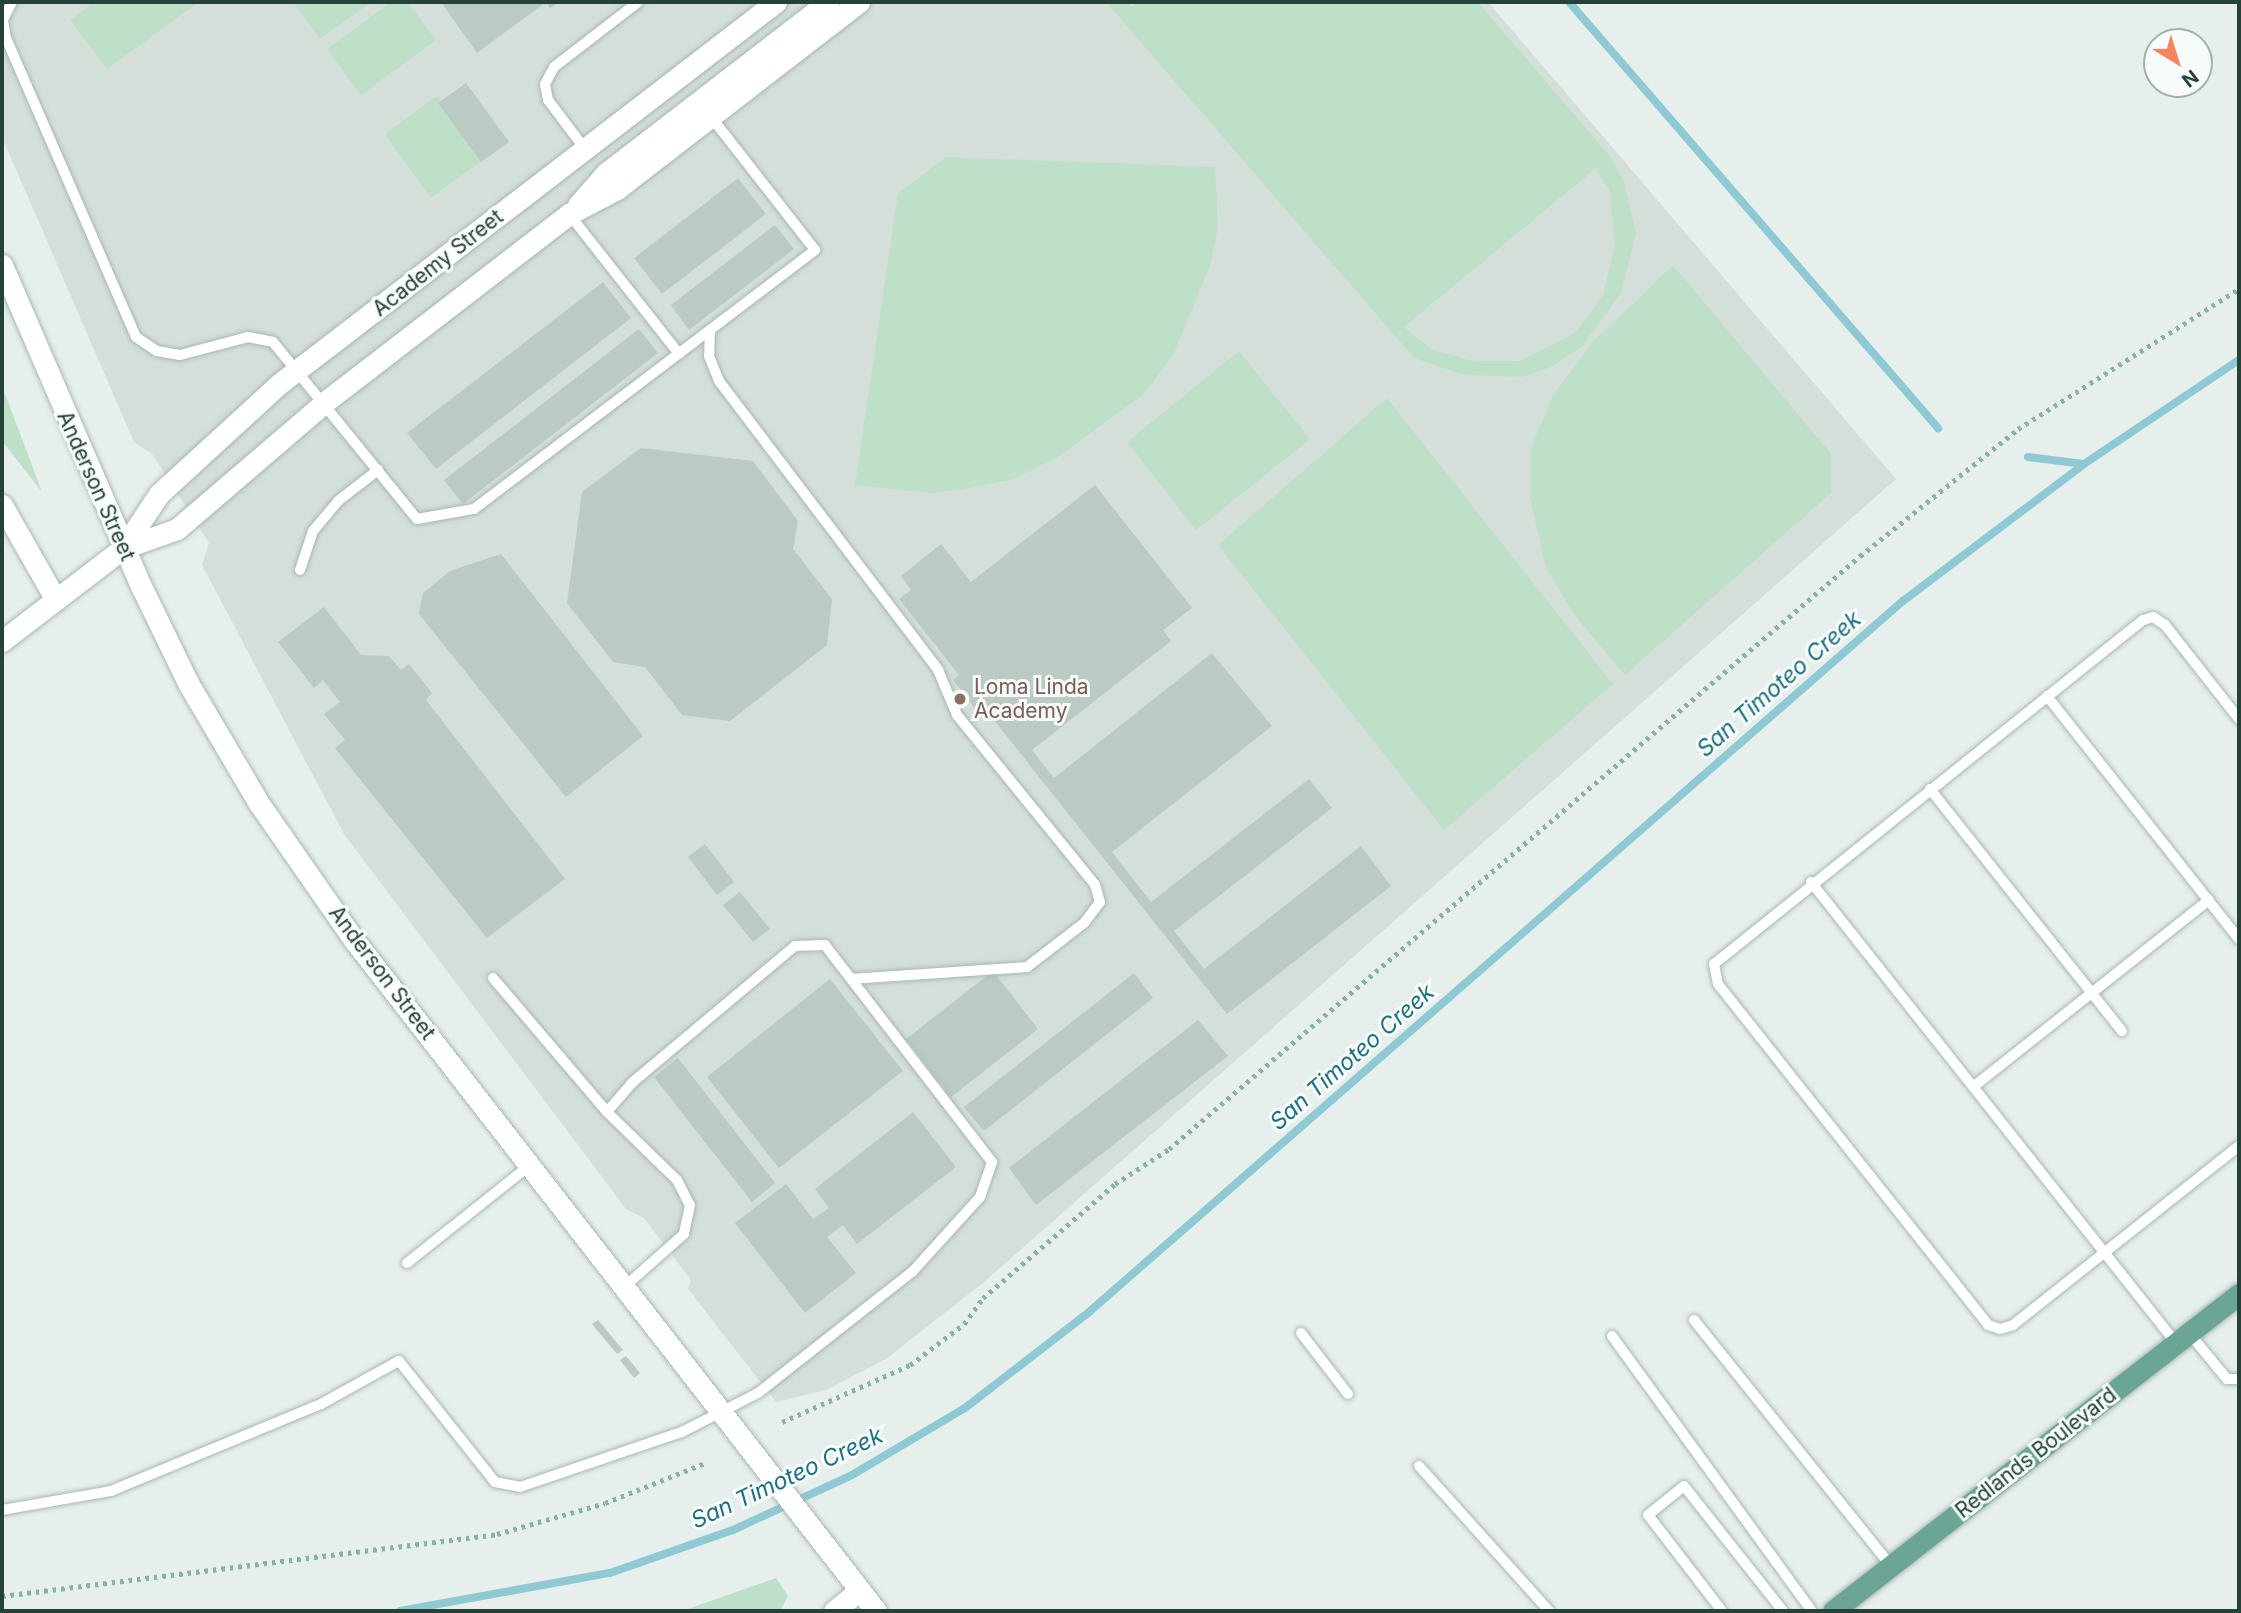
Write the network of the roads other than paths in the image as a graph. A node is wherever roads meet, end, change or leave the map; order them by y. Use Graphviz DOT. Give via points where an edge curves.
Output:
graph roads {
  1 [pos="12,2"];
  2 [pos="638,2"];
  3 [pos="828,2"];
  4 [pos="859,2"];
  5 [pos="767,4"];
  6 [pos="711,117"];
  7 [pos="585,149"];
  8 [pos="569,214"];
  9 [pos="2,265"];
  10 [pos="710,330"];
  11 [pos="679,354"];
  12 [pos="299,371"];
  13 [pos="325,402"];
  14 [pos="378,470"];
  15 [pos="2,505"];
  16 [pos="123,548"];
  17 [pos="300,569"];
  18 [pos="56,600"];
  19 [pos="2,641"];
  20 [pos="2047,696"];
  21 [pos="2239,719"];
  22 [pos="1930,789"];
  23 [pos="1811,882"];
  24 [pos="2208,900"];
  25 [pos="2239,939"];
  26 [pos="493,978"];
  27 [pos="851,979"];
  28 [pos="2091,993"];
  29 [pos="2122,1031"];
  30 [pos="1973,1087"];
  31 [pos="607,1112"];
  32 [pos="2239,1146"];
  33 [pos="529,1166"];
  34 [pos="2104,1253"];
  35 [pos="407,1263"];
  36 [pos="624,1287"];
  37 [pos="2239,1294"];
  38 [pos="1694,1320"];
  39 [pos="1301,1333"];
  40 [pos="1612,1336"];
  41 [pos="2183,1338"];
  42 [pos="2239,1379"];
  43 [pos="1348,1394"];
  44 [pos="722,1412"];
  45 [pos="1419,1466"];
  46 [pos="2,1510"];
  47 [pos="1891,1566"];
  48 [pos="860,1590"];
  49 [pos="834,1611"];
  50 [pos="876,1611"];
  51 [pos="1549,1611"];
  52 [pos="1722,1611"];
  53 [pos="1783,1611"];
  54 [pos="1812,1611"];
  55 [pos="1833,1611"];
  1 -- 12 [label="lane" via="3,20 6,38 136,337 157,351 180,355 247,337 264,338"];
  2 -- 7 [label="lane" via="554,67 545,84 548,100"];
  3 -- 8 [label="street, Academy Street" via="606,173"];
  4 -- 6 [label="street, Academy Street"];
  5 -- 7 [label="street, Academy Street"];
  6 -- 8 [label="street, Academy Street" via="617,189"];
  6 -- 10 [label="lane" via="815,250"];
  7 -- 12 [label="street, Academy Street"];
  8 -- 11 [label="lane"];
  8 -- 13 [label="street, Academy Street"];
  9 -- 16 [label="street, Anderson Street"];
  10 -- 11 [label="lane"];
  10 -- 27 [label="lane" via="709,356 719,381 938,670 957,715 1096,885 1100,902 1084,923 1027,967"];
  11 -- 14 [label="lane" via="474,509 417,519"];
  12 -- 13 [label="lane"];
  12 -- 16 [label="street, Academy Street" via="159,494"];
  13 -- 14 [label="lane"];
  13 -- 16 [label="street, Academy Street" via="177,529"];
  14 -- 17 [label="lane" via="338,501 313,531"];
  15 -- 18 [label="street"];
  16 -- 18 [label="street, Academy Street"];
  16 -- 33 [label="street, Anderson Street" via="188,683 258,802 354,940"];
  18 -- 19 [label="street, Academy Street"];
  20 -- 21 [label="lane" via="2143,620 2153,617 2165,625"];
  20 -- 22 [label="lane"];
  20 -- 24 [label="lane"];
  22 -- 23 [label="lane"];
  22 -- 28 [label="lane"];
  23 -- 30 [label="lane"];
  23 -- 34 [label="lane" via="1714,964 1718,984 1987,1325 2000,1329 2012,1325"];
  24 -- 25 [label="lane"];
  24 -- 28 [label="lane"];
  26 -- 31 [label="lane"];
  27 -- 31 [label="lane" via="825,945 795,946 632,1083"];
  27 -- 44 [label="lane" via="992,1162 980,1197 913,1271 804,1360"];
  28 -- 29 [label="lane"];
  28 -- 30 [label="lane"];
  30 -- 34 [label="lane"];
  31 -- 36 [label="lane" via="677,1180 690,1205 684,1234"];
  32 -- 34 [label="lane"];
  33 -- 35 [label="lane"];
  33 -- 36 [label="street, Anderson Street"];
  34 -- 41 [label="lane"];
  36 -- 44 [label="street, Anderson Street"];
  37 -- 41 [label="main road, Redlands Boulevard"];
  38 -- 47 [label="lane"];
  39 -- 43 [label="lane"];
  40 -- 54 [label="lane"];
  41 -- 42 [label="lane" via="2227,1379"];
  41 -- 47 [label="main road, Redlands Boulevard"];
  44 -- 46 [label="lane" via="682,1432 520,1487 495,1482 399,1361 321,1404 111,1491"];
  44 -- 48 [label="street, Anderson Street"];
  45 -- 51 [label="lane"];
  47 -- 55 [label="main road, Redlands Boulevard"];
  48 -- 49 [label="street"];
  48 -- 50 [label="street, Anderson Street"];
  52 -- 53 [label="lane" via="1648,1515 1684,1486"];
}
